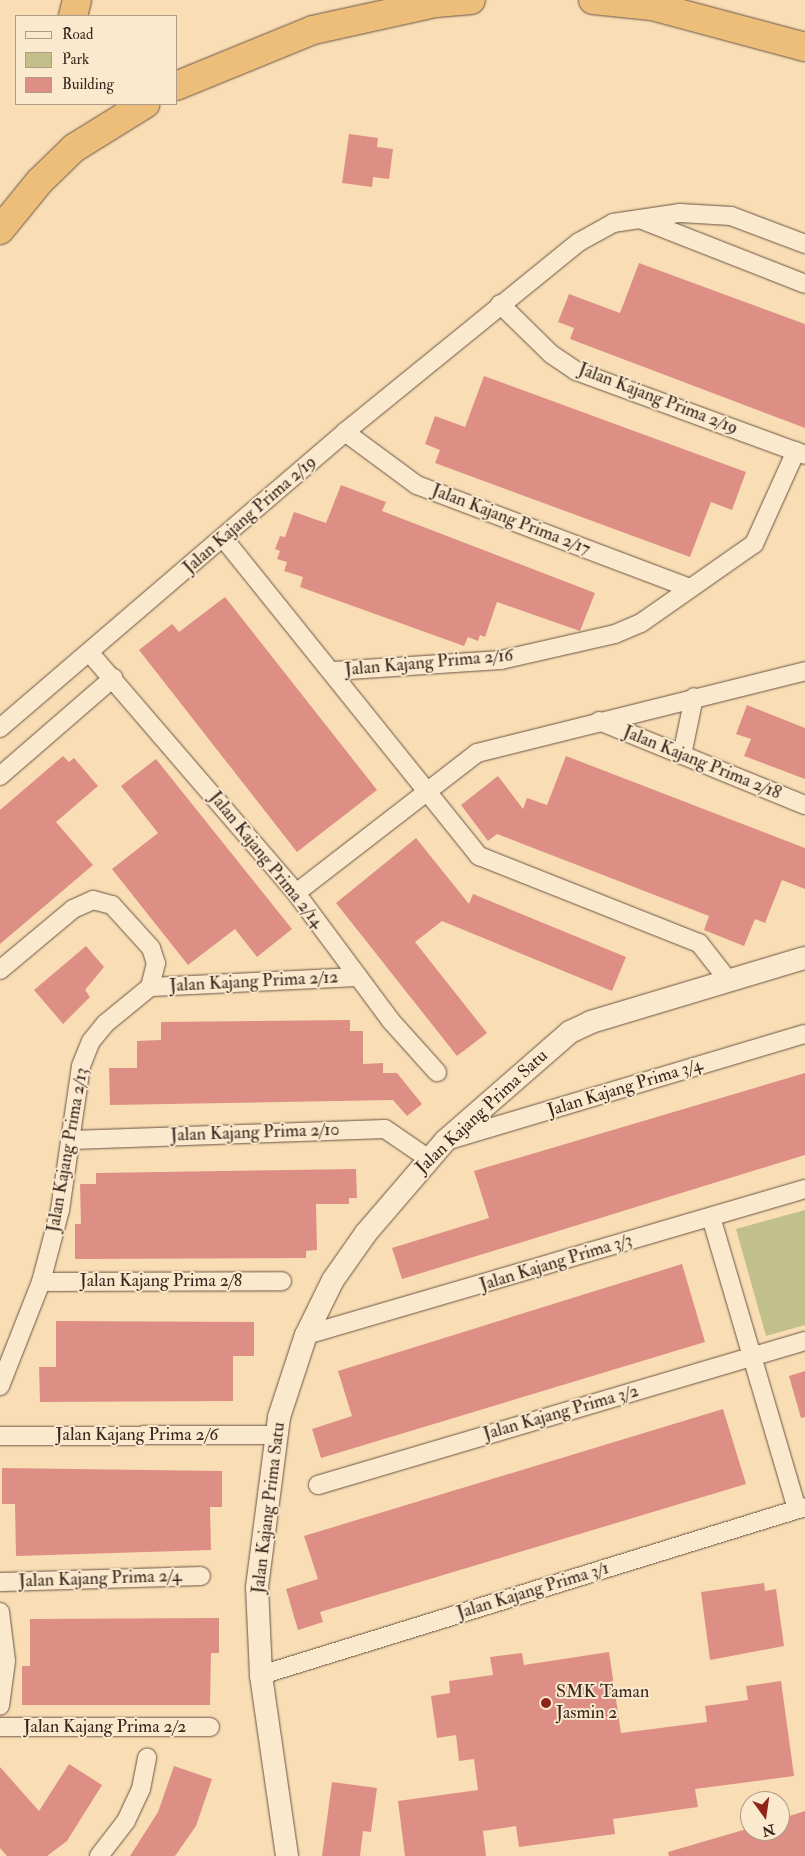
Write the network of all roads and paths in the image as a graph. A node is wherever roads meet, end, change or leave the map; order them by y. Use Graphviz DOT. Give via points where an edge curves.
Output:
graph roads {
  1 [pos="77,0"];
  2 [pos="471,0"];
  3 [pos="593,0"];
  4 [pos="73,15"];
  5 [pos="805,47"];
  6 [pos="178,85"];
  7 [pos="143,105"];
  8 [pos="641,219"];
  9 [pos="0,230"];
  10 [pos="805,244"];
  11 [pos="805,284"];
  12 [pos="500,304"];
  13 [pos="345,432"];
  14 [pos="800,453"];
  15 [pos="224,539"];
  16 [pos="689,588"];
  17 [pos="90,652"];
  18 [pos="334,671"];
  19 [pos="805,671"];
  20 [pos="112,678"];
  21 [pos="694,697"];
  22 [pos="599,721"];
  23 [pos="0,728"];
  24 [pos="682,755"];
  25 [pos="0,776"];
  26 [pos="428,792"];
  27 [pos="805,805"];
  28 [pos="296,893"];
  29 [pos="805,958"];
  30 [pos="0,970"];
  31 [pos="358,977"];
  32 [pos="728,980"];
  33 [pos="150,987"];
  34 [pos="805,1034"];
  35 [pos="437,1072"];
  36 [pos="72,1140"];
  37 [pos="445,1141"];
  38 [pos="429,1159"];
  39 [pos="805,1189"];
  40 [pos="711,1217"];
  41 [pos="282,1281"];
  42 [pos="41,1282"];
  43 [pos="306,1336"];
  44 [pos="805,1341"];
  45 [pos="752,1356"];
  46 [pos="0,1386"];
  47 [pos="275,1435"];
  48 [pos="0,1436"];
  49 [pos="318,1485"];
  50 [pos="801,1508"];
  51 [pos="200,1576"];
  52 [pos="0,1582"];
  53 [pos="0,1612"];
  54 [pos="261,1675"];
  55 [pos="0,1706"];
  56 [pos="0,1727"];
  57 [pos="210,1727"];
  58 [pos="147,1758"];
  59 [pos="99,1856"];
  60 [pos="288,1856"];
  1 -- 4 [label="highway"];
  2 -- 6 [label="highway" via="436,3 313,30"];
  3 -- 5 [label="highway" via="652,6"];
  7 -- 9 [label="highway" via="74,148 40,181"];
  8 -- 10 [label="street, Jalan Kajang Prima 2/19" via="680,213 731,216"];
  8 -- 11 [label="street"];
  8 -- 12 [label="street, Jalan Kajang Prima 2/19" via="613,223 579,242"];
  12 -- 13 [label="street, Jalan Kajang Prima 2/19"];
  12 -- 14 [label="street, Jalan Kajang Prima 2/19" via="550,354 576,370"];
  13 -- 15 [label="street, Jalan Kajang Prima 2/19"];
  13 -- 16 [label="street, Jalan Kajang Prima 2/17" via="417,485"];
  14 -- 16 [label="street, Jalan Kajang Prima 2/16" via="754,544"];
  15 -- 17 [label="street, Jalan Kajang Prima 2/19"];
  15 -- 18 [label="street, Jalan Kajang Prima 2/16"];
  16 -- 18 [label="street, Jalan Kajang Prima 2/16" via="641,623 616,634 501,660"];
  17 -- 20 [label="street, Jalan Kajang Prima 2/14"];
  17 -- 23 [label="street, Jalan Kajang Prima 2/19"];
  18 -- 26 [label="street, Jalan Kajang Prima 2/16"];
  19 -- 21 [label="street"];
  20 -- 25 [label="street"];
  20 -- 28 [label="street, Jalan Kajang Prima 2/14"];
  21 -- 22 [label="street"];
  21 -- 24 [label="street"];
  22 -- 24 [label="street, Jalan Kajang Prima 2/18"];
  22 -- 26 [label="street" via="477,753"];
  24 -- 27 [label="street, Jalan Kajang Prima 2/18"];
  26 -- 28 [label="street"];
  26 -- 32 [label="street, Jalan Kajang Prima 2/16" via="479,856 699,943"];
  28 -- 31 [label="street, Jalan Kajang Prima 2/14"];
  29 -- 32 [label="street, Jalan Kajang Prima Satu"];
  30 -- 33 [label="street" via="74,910 93,900 112,905 151,948 156,964"];
  31 -- 33 [label="street, Jalan Kajang Prima 2/12"];
  31 -- 35 [label="street, Jalan Kajang Prima 2/14"];
  32 -- 37 [label="street, Jalan Kajang Prima Satu" via="570,1032"];
  33 -- 36 [label="street, Jalan Kajang Prima 2/13" via="105,1024 91,1041 81,1066"];
  34 -- 37 [label="street, Jalan Kajang Prima 3/4"];
  36 -- 38 [label="street, Jalan Kajang Prima 2/10" via="385,1129"];
  36 -- 42 [label="street, Jalan Kajang Prima 2/13"];
  37 -- 38 [label="street, Jalan Kajang Prima Satu"];
  38 -- 43 [label="street, Jalan Kajang Prima Satu" via="360,1241 333,1280"];
  39 -- 40 [label="street, Jalan Kajang Prima 3/3"];
  40 -- 43 [label="street, Jalan Kajang Prima 3/3"];
  40 -- 45 [label="street"];
  41 -- 42 [label="street, Jalan Kajang Prima 2/8"];
  42 -- 46 [label="street, Jalan Kajang Prima 2/13"];
  43 -- 47 [label="street, Jalan Kajang Prima Satu"];
  44 -- 45 [label="street, Jalan Kajang Prima 3/2"];
  45 -- 49 [label="street, Jalan Kajang Prima 3/2"];
  45 -- 50 [label="street"];
  47 -- 48 [label="street, Jalan Kajang Prima 2/6"];
  47 -- 54 [label="street, Jalan Kajang Prima Satu" via="257,1587"];
  50 -- 54 [label="street, Jalan Kajang Prima 3/1"];
  51 -- 52 [label="street, Jalan Kajang Prima 2/4"];
  53 -- 55 [label="street" via="6,1660"];
  54 -- 60 [label="street, Jalan Kajang Prima Satu"];
  56 -- 57 [label="street, Jalan Kajang Prima 2/2"];
  58 -- 59 [label="street" via="141,1789 126,1821"];
}
